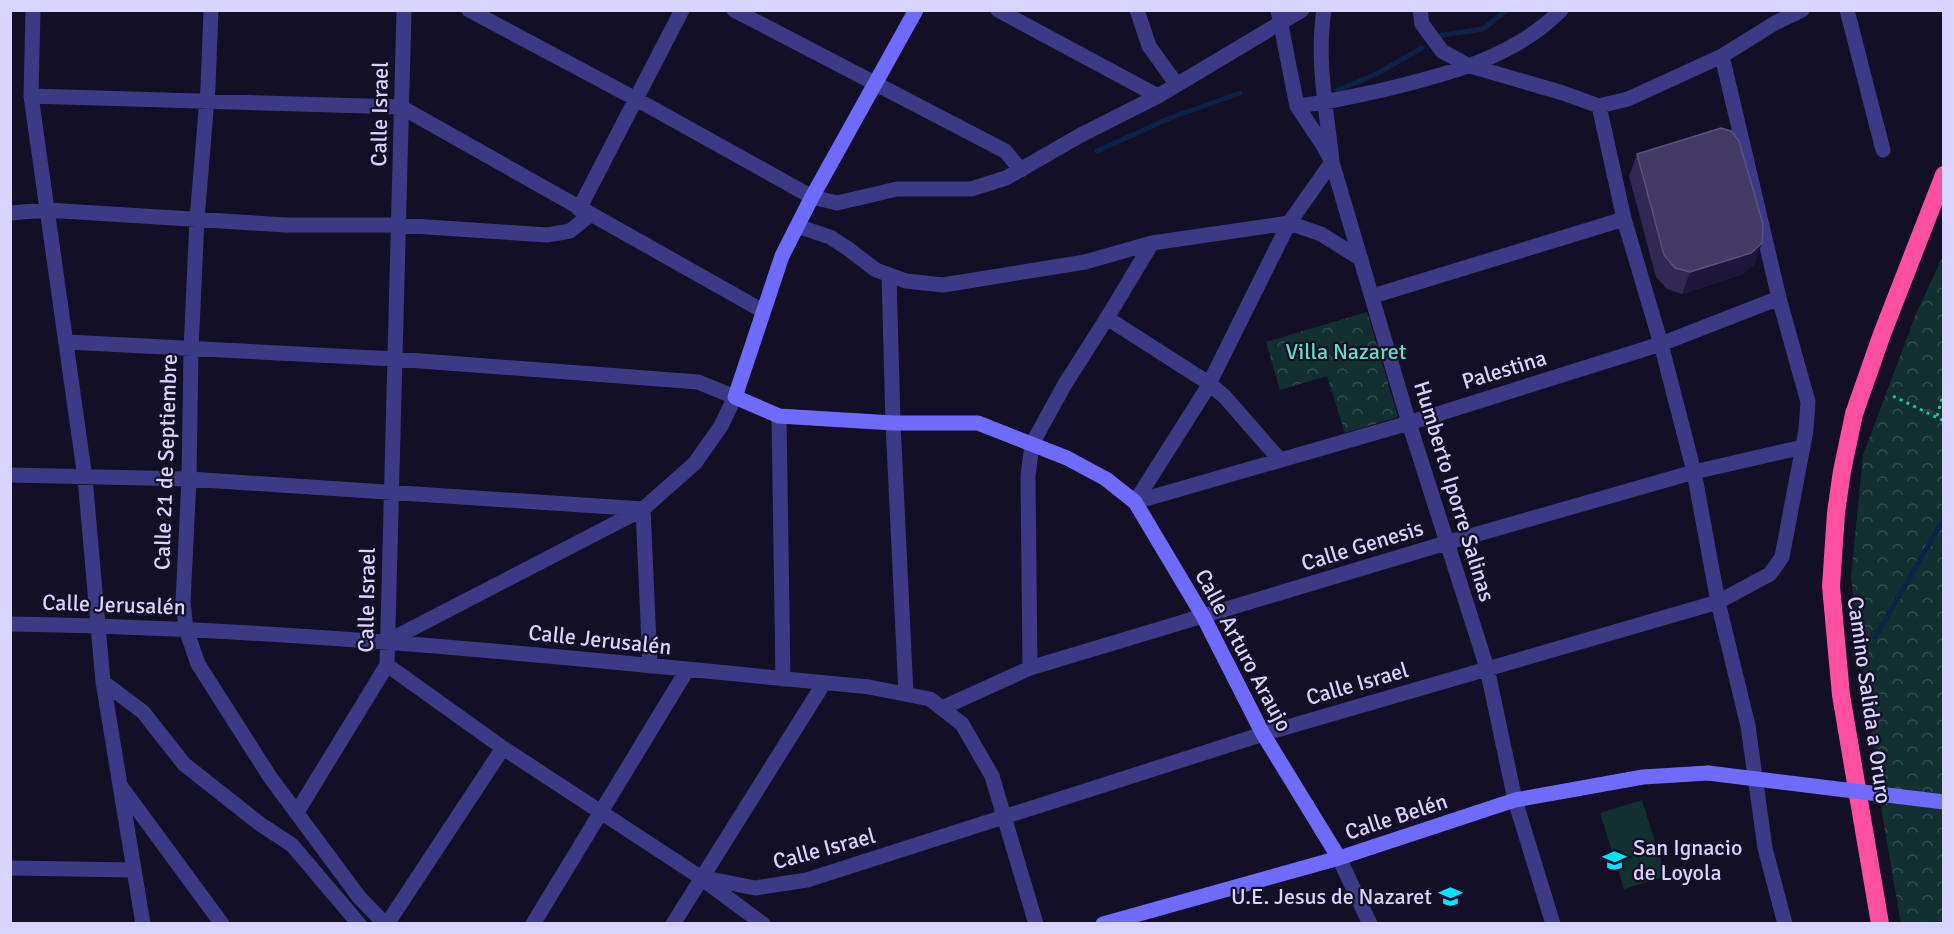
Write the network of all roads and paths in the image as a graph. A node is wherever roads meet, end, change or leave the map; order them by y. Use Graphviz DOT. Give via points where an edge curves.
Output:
graph roads {
  1 [pos="33,10"];
  2 [pos="211,10"];
  3 [pos="404,10"];
  4 [pos="469,10"];
  5 [pos="682,10"];
  6 [pos="734,10"];
  7 [pos="916,10"];
  8 [pos="998,10"];
  9 [pos="1137,10"];
  10 [pos="1302,10"];
  11 [pos="1324,10"];
  12 [pos="1420,10"];
  13 [pos="1561,10"];
  14 [pos="1802,10"];
  15 [pos="1847,10"];
  16 [pos="1279,16"];
  17 [pos="1722,56"];
  18 [pos="1467,66"];
  19 [pos="875,84"];
  20 [pos="1177,85"];
  21 [pos="31,96"];
  22 [pos="1158,96"];
  23 [pos="636,99"];
  24 [pos="207,101"];
  25 [pos="1326,103"];
  26 [pos="1297,106"];
  27 [pos="1599,106"];
  28 [pos="401,107"];
  29 [pos="1883,150"];
  30 [pos="1332,162"];
  31 [pos="1021,170"];
  32 [pos="1944,175"];
  33 [pos="812,197"];
  34 [pos="47,210"];
  35 [pos="585,211"];
  36 [pos="10,213"];
  37 [pos="197,219"];
  38 [pos="1624,219"];
  39 [pos="1289,223"];
  40 [pos="398,225"];
  41 [pos="797,226"];
  42 [pos="1152,243"];
  43 [pos="1361,259"];
  44 [pos="890,275"];
  45 [pos="1372,296"];
  46 [pos="1779,298"];
  47 [pos="763,311"];
  48 [pos="1107,318"];
  49 [pos="67,342"];
  50 [pos="1661,344"];
  51 [pos="191,350"];
  52 [pos="395,359"];
  53 [pos="1210,384"];
  54 [pos="1944,392"];
  55 [pos="1893,396"];
  56 [pos="735,397"];
  57 [pos="779,416"];
  58 [pos="1937,417"];
  59 [pos="1944,421"];
  60 [pos="893,423"];
  61 [pos="1409,423"];
  62 [pos="1032,444"];
  63 [pos="1803,447"];
  64 [pos="1280,460"];
  65 [pos="1694,472"];
  66 [pos="10,475"];
  67 [pos="85,478"];
  68 [pos="189,479"];
  69 [pos="391,492"];
  70 [pos="1135,502"];
  71 [pos="644,509"];
  72 [pos="1446,543"];
  73 [pos="1718,602"];
  74 [pos="1203,616"];
  75 [pos="10,624"];
  76 [pos="98,625"];
  77 [pos="186,629"];
  78 [pos="388,641"];
  79 [pos="387,665"];
  80 [pos="650,666"];
  81 [pos="1030,668"];
  82 [pos="1487,668"];
  83 [pos="687,670"];
  84 [pos="783,679"];
  85 [pos="103,682"];
  86 [pos="824,683"];
  87 [pos="906,694"];
  88 [pos="942,708"];
  89 [pos="1263,734"];
  90 [pos="503,748"];
  91 [pos="120,786"];
  92 [pos="1515,800"];
  93 [pos="1944,802"];
  94 [pos="297,812"];
  95 [pos="600,813"];
  96 [pos="1005,817"];
  97 [pos="1339,858"];
  98 [pos="10,868"];
  99 [pos="134,870"];
  100 [pos="700,877"];
  101 [pos="1150,916"];
  102 [pos="143,924"];
  103 [pos="222,924"];
  104 [pos="359,924"];
  105 [pos="386,924"];
  106 [pos="533,924"];
  107 [pos="672,924"];
  108 [pos="763,924"];
  109 [pos="1036,924"];
  110 [pos="1102,924"];
  111 [pos="1370,924"];
  112 [pos="1553,924"];
  113 [pos="1787,924"];
  114 [pos="1880,924"];
  1 -- 21 [label="street"];
  2 -- 24 [label="street, Calle 21 de Septiembre"];
  3 -- 28 [label="street, Calle Israel"];
  4 -- 23 [label="street"];
  5 -- 23 [label="street"];
  6 -- 19 [label="street"];
  7 -- 19 [label="street"];
  8 -- 22 [label="street"];
  9 -- 20 [label="street" via="1149,46"];
  10 -- 16 [label="street"];
  11 -- 25 [label="street" via="1320,35"];
  12 -- 18 [label="street" via="1422,24 1442,51"];
  13 -- 18 [label="street" via="1523,42"];
  14 -- 17 [label="street"];
  15 -- 29 [label="street"];
  16 -- 20 [label="street"];
  16 -- 26 [label="street, Humberto Iporre Salinas"];
  17 -- 27 [label="street" via="1628,99"];
  17 -- 46 [label="street, Calle Israel"];
  18 -- 25 [label="street"];
  18 -- 27 [label="street"];
  19 -- 31 [label="street" via="1005,151"];
  19 -- 33 [label="street"];
  20 -- 22 [label="street"];
  21 -- 24 [label="street"];
  21 -- 34 [label="street"];
  22 -- 31 [label="street"];
  23 -- 33 [label="street"];
  23 -- 35 [label="street"];
  24 -- 28 [label="street"];
  24 -- 37 [label="street, Calle 21 de Septiembre"];
  25 -- 26 [label="street"];
  25 -- 30 [label="street"];
  26 -- 30 [label="street, Humberto Iporre Salinas"];
  27 -- 38 [label="street"];
  28 -- 35 [label="street"];
  28 -- 40 [label="street, Calle Israel"];
  30 -- 39 [label="street"];
  30 -- 43 [label="street, Humberto Iporre Salinas"];
  31 -- 33 [label="street" via="971,189 897,189 837,203"];
  32 -- 114 [label="highway, Camino Salida a Oruro" via="1854,414 1836,513 1831,586 1841,695"];
  33 -- 41 [label="street"];
  34 -- 36 [label="street"];
  34 -- 37 [label="street"];
  34 -- 49 [label="street"];
  35 -- 40 [label="street" via="570,231 547,235"];
  35 -- 47 [label="street"];
  37 -- 40 [label="street" via="286,225"];
  37 -- 51 [label="street, Calle 21 de Septiembre"];
  38 -- 45 [label="street"];
  38 -- 50 [label="street"];
  39 -- 42 [label="street"];
  39 -- 43 [label="street" via="1321,234"];
  39 -- 53 [label="street"];
  40 -- 52 [label="street, Calle Israel"];
  41 -- 44 [label="street" via="830,237 876,270"];
  41 -- 47 [label="street"];
  42 -- 44 [label="street" via="1085,262 943,285"];
  42 -- 48 [label="street"];
  43 -- 45 [label="street, Humberto Iporre Salinas"];
  44 -- 60 [label="street"];
  45 -- 61 [label="street, Humberto Iporre Salinas"];
  46 -- 50 [label="street, Palestina"];
  46 -- 63 [label="street, Calle Israel" via="1808,402"];
  47 -- 56 [label="street"];
  48 -- 53 [label="street"];
  48 -- 62 [label="street"];
  49 -- 51 [label="street"];
  49 -- 67 [label="street"];
  50 -- 61 [label="street, Palestina"];
  50 -- 65 [label="street"];
  51 -- 52 [label="street"];
  51 -- 68 [label="street, Calle 21 de Septiembre"];
  52 -- 56 [label="street" via="698,382"];
  52 -- 69 [label="street, Calle Israel"];
  53 -- 64 [label="street"];
  53 -- 70 [label="street"];
  54 -- 58 [label="path"];
  55 -- 58 [label="path"];
  56 -- 57 [label="street, Calle Arturo Araujo"];
  56 -- 71 [label="street" via="721,426 695,463"];
  57 -- 60 [label="street, Calle Arturo Araujo"];
  57 -- 84 [label="street"];
  58 -- 59 [label="path"];
  60 -- 62 [label="street, Calle Arturo Araujo" via="978,423"];
  60 -- 87 [label="street"];
  61 -- 64 [label="street, Palestina"];
  61 -- 72 [label="street, Humberto Iporre Salinas"];
  62 -- 70 [label="street, Calle Arturo Araujo" via="1106,479"];
  62 -- 81 [label="street" via="1028,476"];
  63 -- 65 [label="street, Calle Genesis"];
  63 -- 73 [label="street, Calle Israel" via="1782,557 1770,574"];
  64 -- 70 [label="street, Palestina"];
  65 -- 72 [label="street, Calle Genesis"];
  65 -- 73 [label="street"];
  66 -- 67 [label="street"];
  67 -- 68 [label="street"];
  67 -- 76 [label="street"];
  68 -- 69 [label="street"];
  68 -- 77 [label="street, Calle 21 de Septiembre" via="183,602"];
  69 -- 71 [label="street"];
  69 -- 78 [label="street, Calle Israel"];
  70 -- 74 [label="street, Calle Arturo Araujo"];
  71 -- 78 [label="street"];
  71 -- 80 [label="street"];
  72 -- 74 [label="street, Calle Genesis"];
  72 -- 82 [label="street, Humberto Iporre Salinas"];
  73 -- 82 [label="street, Calle Israel"];
  73 -- 113 [label="street" via="1748,726 1765,848"];
  74 -- 81 [label="street, Calle Genesis"];
  74 -- 89 [label="street, Calle Arturo Araujo"];
  75 -- 76 [label="street, Calle Jerusalén"];
  76 -- 77 [label="street, Calle Jerusalén"];
  76 -- 85 [label="street"];
  77 -- 78 [label="street, Calle Jerusalén"];
  77 -- 94 [label="street, Calle 21 de Septiembre" via="198,664"];
  78 -- 79 [label="street, Calle Israel"];
  78 -- 80 [label="street, Calle Jerusalén"];
  79 -- 90 [label="street, Calle Israel"];
  79 -- 94 [label="street"];
  80 -- 83 [label="street, Calle Jerusalén"];
  81 -- 88 [label="street, Calle Genesis"];
  82 -- 89 [label="street, Calle Israel"];
  82 -- 92 [label="street, Humberto Iporre Salinas"];
  83 -- 84 [label="street, Calle Jerusalén"];
  83 -- 95 [label="street"];
  84 -- 86 [label="street, Calle Jerusalén"];
  85 -- 91 [label="street"];
  85 -- 104 [label="street" via="143,712 184,764 292,845"];
  86 -- 87 [label="street, Calle Jerusalén"];
  86 -- 100 [label="street"];
  87 -- 88 [label="street, Calle Jerusalén" via="930,699"];
  88 -- 96 [label="street, Calle Jerusalén" via="962,724 992,776"];
  89 -- 96 [label="street, Calle Israel"];
  89 -- 97 [label="street, Calle Arturo Araujo"];
  90 -- 95 [label="street, Calle Israel"];
  90 -- 105 [label="street"];
  91 -- 99 [label="street"];
  91 -- 103 [label="street"];
  92 -- 93 [label="street, Calle Belén, bridge" via="1643,777 1708,773"];
  92 -- 97 [label="street, Calle Belén"];
  92 -- 112 [label="street, Humberto Iporre Salinas"];
  94 -- 105 [label="street, Calle 21 de Septiembre" via="359,897"];
  95 -- 100 [label="street, Calle Israel"];
  95 -- 106 [label="street"];
  96 -- 100 [label="street, Calle Israel" via="807,880 755,888"];
  96 -- 109 [label="street, Calle Jerusalén"];
  97 -- 101 [label="street, Calle Belén"];
  97 -- 111 [label="street, Calle Arturo Araujo"];
  98 -- 99 [label="street"];
  99 -- 102 [label="street"];
  100 -- 107 [label="street"];
  100 -- 108 [label="street"];
  101 -- 110 [label="street, Calle Belén"];
}
